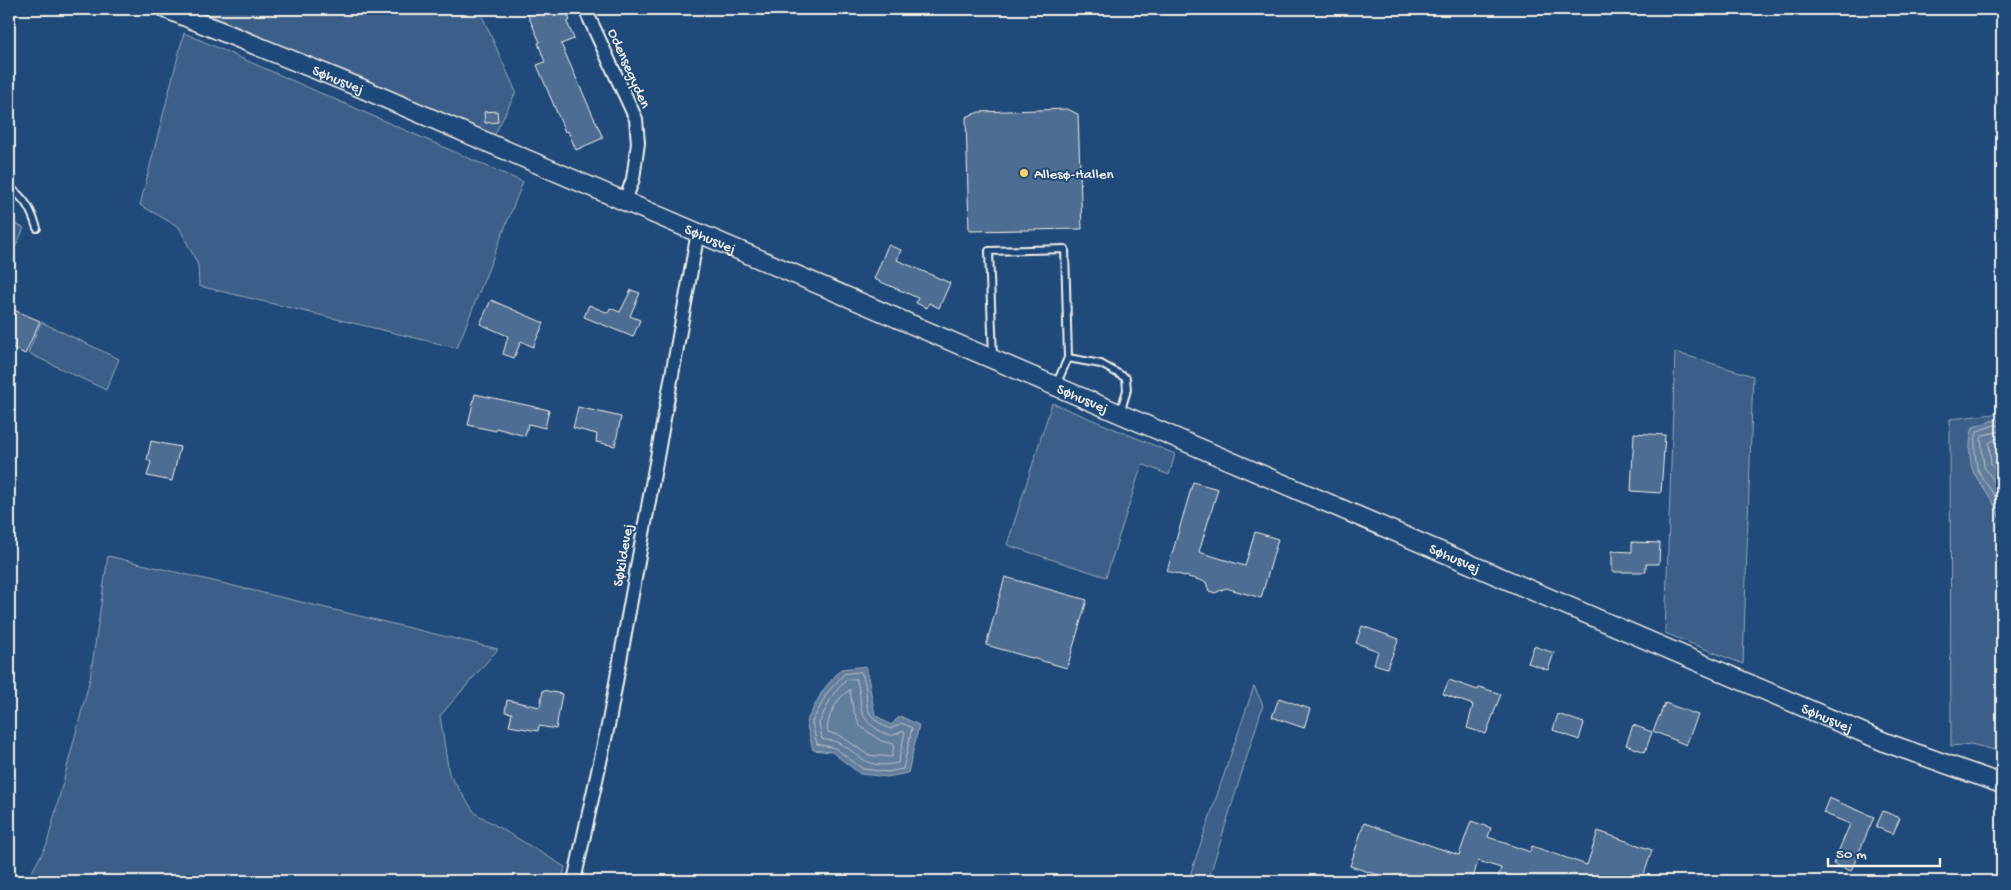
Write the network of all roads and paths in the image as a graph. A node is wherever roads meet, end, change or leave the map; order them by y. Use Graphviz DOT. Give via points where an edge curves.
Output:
graph roads {
  1 [pos="166,9"];
  2 [pos="585,9"];
  3 [pos="9,188"];
  4 [pos="625,202"];
  5 [pos="37,228"];
  6 [pos="698,232"];
  7 [pos="1068,358"];
  8 [pos="993,360"];
  9 [pos="1055,386"];
  10 [pos="1120,414"];
  11 [pos="2002,784"];
  12 [pos="574,881"];
  1 -- 4 [label="street, Søhusvej" via="250,41"];
  2 -- 4 [label="street, Odensegyden" via="636,119 638,143 633,179"];
  3 -- 5 [label="lane" via="22,196"];
  4 -- 6 [label="street, Søhusvej"];
  6 -- 8 [label="street, Søhusvej"];
  6 -- 12 [label="street, Søkildevej" via="609,721"];
  7 -- 8 [label="lane" via="1065,249 989,251"];
  7 -- 9 [label="lane"];
  7 -- 10 [label="lane" via="1101,364 1126,378 1127,390"];
  8 -- 9 [label="street, Søhusvej"];
  9 -- 10 [label="street, Søhusvej"];
  10 -- 11 [label="street, Søhusvej" via="1887,743"];
}
